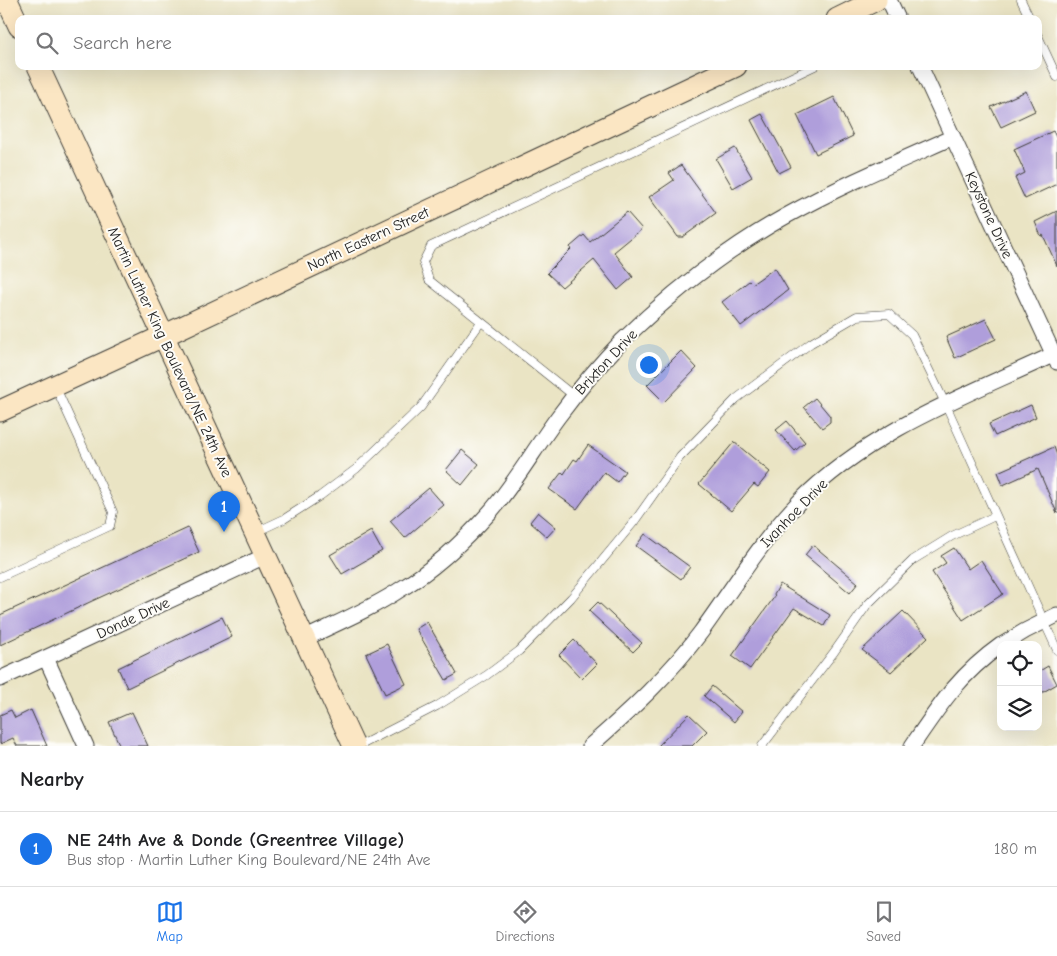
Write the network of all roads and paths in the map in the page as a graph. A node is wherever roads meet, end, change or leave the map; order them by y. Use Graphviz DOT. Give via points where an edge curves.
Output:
graph roads {
  1 [pos="7,0"];
  2 [pos="876,0"];
  3 [pos="889,0"];
  4 [pos="1021,0"];
  5 [pos="845,15"];
  6 [pos="896,15"];
  7 [pos="1028,15"];
  8 [pos="15,17"];
  9 [pos="1042,44"];
  10 [pos="40,70"];
  11 [pos="728,70"];
  12 [pos="806,70"];
  13 [pos="922,70"];
  14 [pos="1057,76"];
  15 [pos="953,137"];
  16 [pos="481,322"];
  17 [pos="163,336"];
  18 [pos="1056,357"];
  19 [pos="55,386"];
  20 [pos="574,396"];
  21 [pos="946,405"];
  22 [pos="0,411"];
  23 [pos="995,516"];
  24 [pos="254,533"];
  25 [pos="265,556"];
  26 [pos="0,577"];
  27 [pos="1050,618"];
  28 [pos="304,639"];
  29 [pos="1008,641"];
  30 [pos="997,648"];
  31 [pos="1057,650"];
  32 [pos="46,658"];
  33 [pos="0,680"];
  34 [pos="86,746"];
  35 [pos="354,746"];
  36 [pos="359,746"];
  37 [pos="590,746"];
  38 [pos="762,746"];
  39 [pos="912,746"];
  1 -- 8 [label="main road"];
  2 -- 5 [label="main road"];
  3 -- 6 [label="street"];
  4 -- 7 [label="lane"];
  9 -- 14 [label="lane"];
  10 -- 17 [label="main road, Martin Luther King Boulevard/NE 24th Ave"];
  11 -- 17 [label="main road, North Eastern Street"];
  12 -- 16 [label="lane" via="431,246 423,262 429,280"];
  13 -- 15 [label="street, Keystone Drive"];
  15 -- 18 [label="street, Keystone Drive"];
  15 -- 20 [label="street, Brixton Drive" via="823,197 749,239 654,312 623,340"];
  16 -- 20 [label="lane"];
  16 -- 24 [label="lane" via="421,407 356,470 284,519"];
  17 -- 19 [label="main road, North Eastern Street"];
  17 -- 24 [label="main road, Martin Luther King Boulevard/NE 24th Ave"];
  18 -- 21 [label="street, Ivanhoe Drive"];
  19 -- 22 [label="main road, North Eastern Street"];
  19 -- 26 [label="lane" via="113,512 110,526"];
  20 -- 28 [label="street, Brixton Drive" via="511,485 467,536 402,589"];
  21 -- 23 [label="lane"];
  21 -- 36 [label="lane" via="912,335 889,314 857,316 811,344 736,400 680,457 622,537 571,598 519,651 437,706"];
  21 -- 37 [label="street, Ivanhoe Drive" via="874,442 800,502 762,545 675,663 650,691"];
  23 -- 27 [label="lane"];
  23 -- 38 [label="lane" via="952,536 913,560 867,605"];
  24 -- 25 [label="main road, Martin Luther King Boulevard/NE 24th Ave"];
  25 -- 28 [label="main road, Martin Luther King Boulevard/NE 24th Ave"];
  25 -- 32 [label="street, Donde Drive"];
  27 -- 29 [label="street"];
  27 -- 31 [label="lane"];
  28 -- 35 [label="main road, Martin Luther King Boulevard/NE 24th Ave"];
  30 -- 39 [label="street" via="944,698"];
  32 -- 33 [label="street, Donde Drive"];
  32 -- 34 [label="street"];
}
